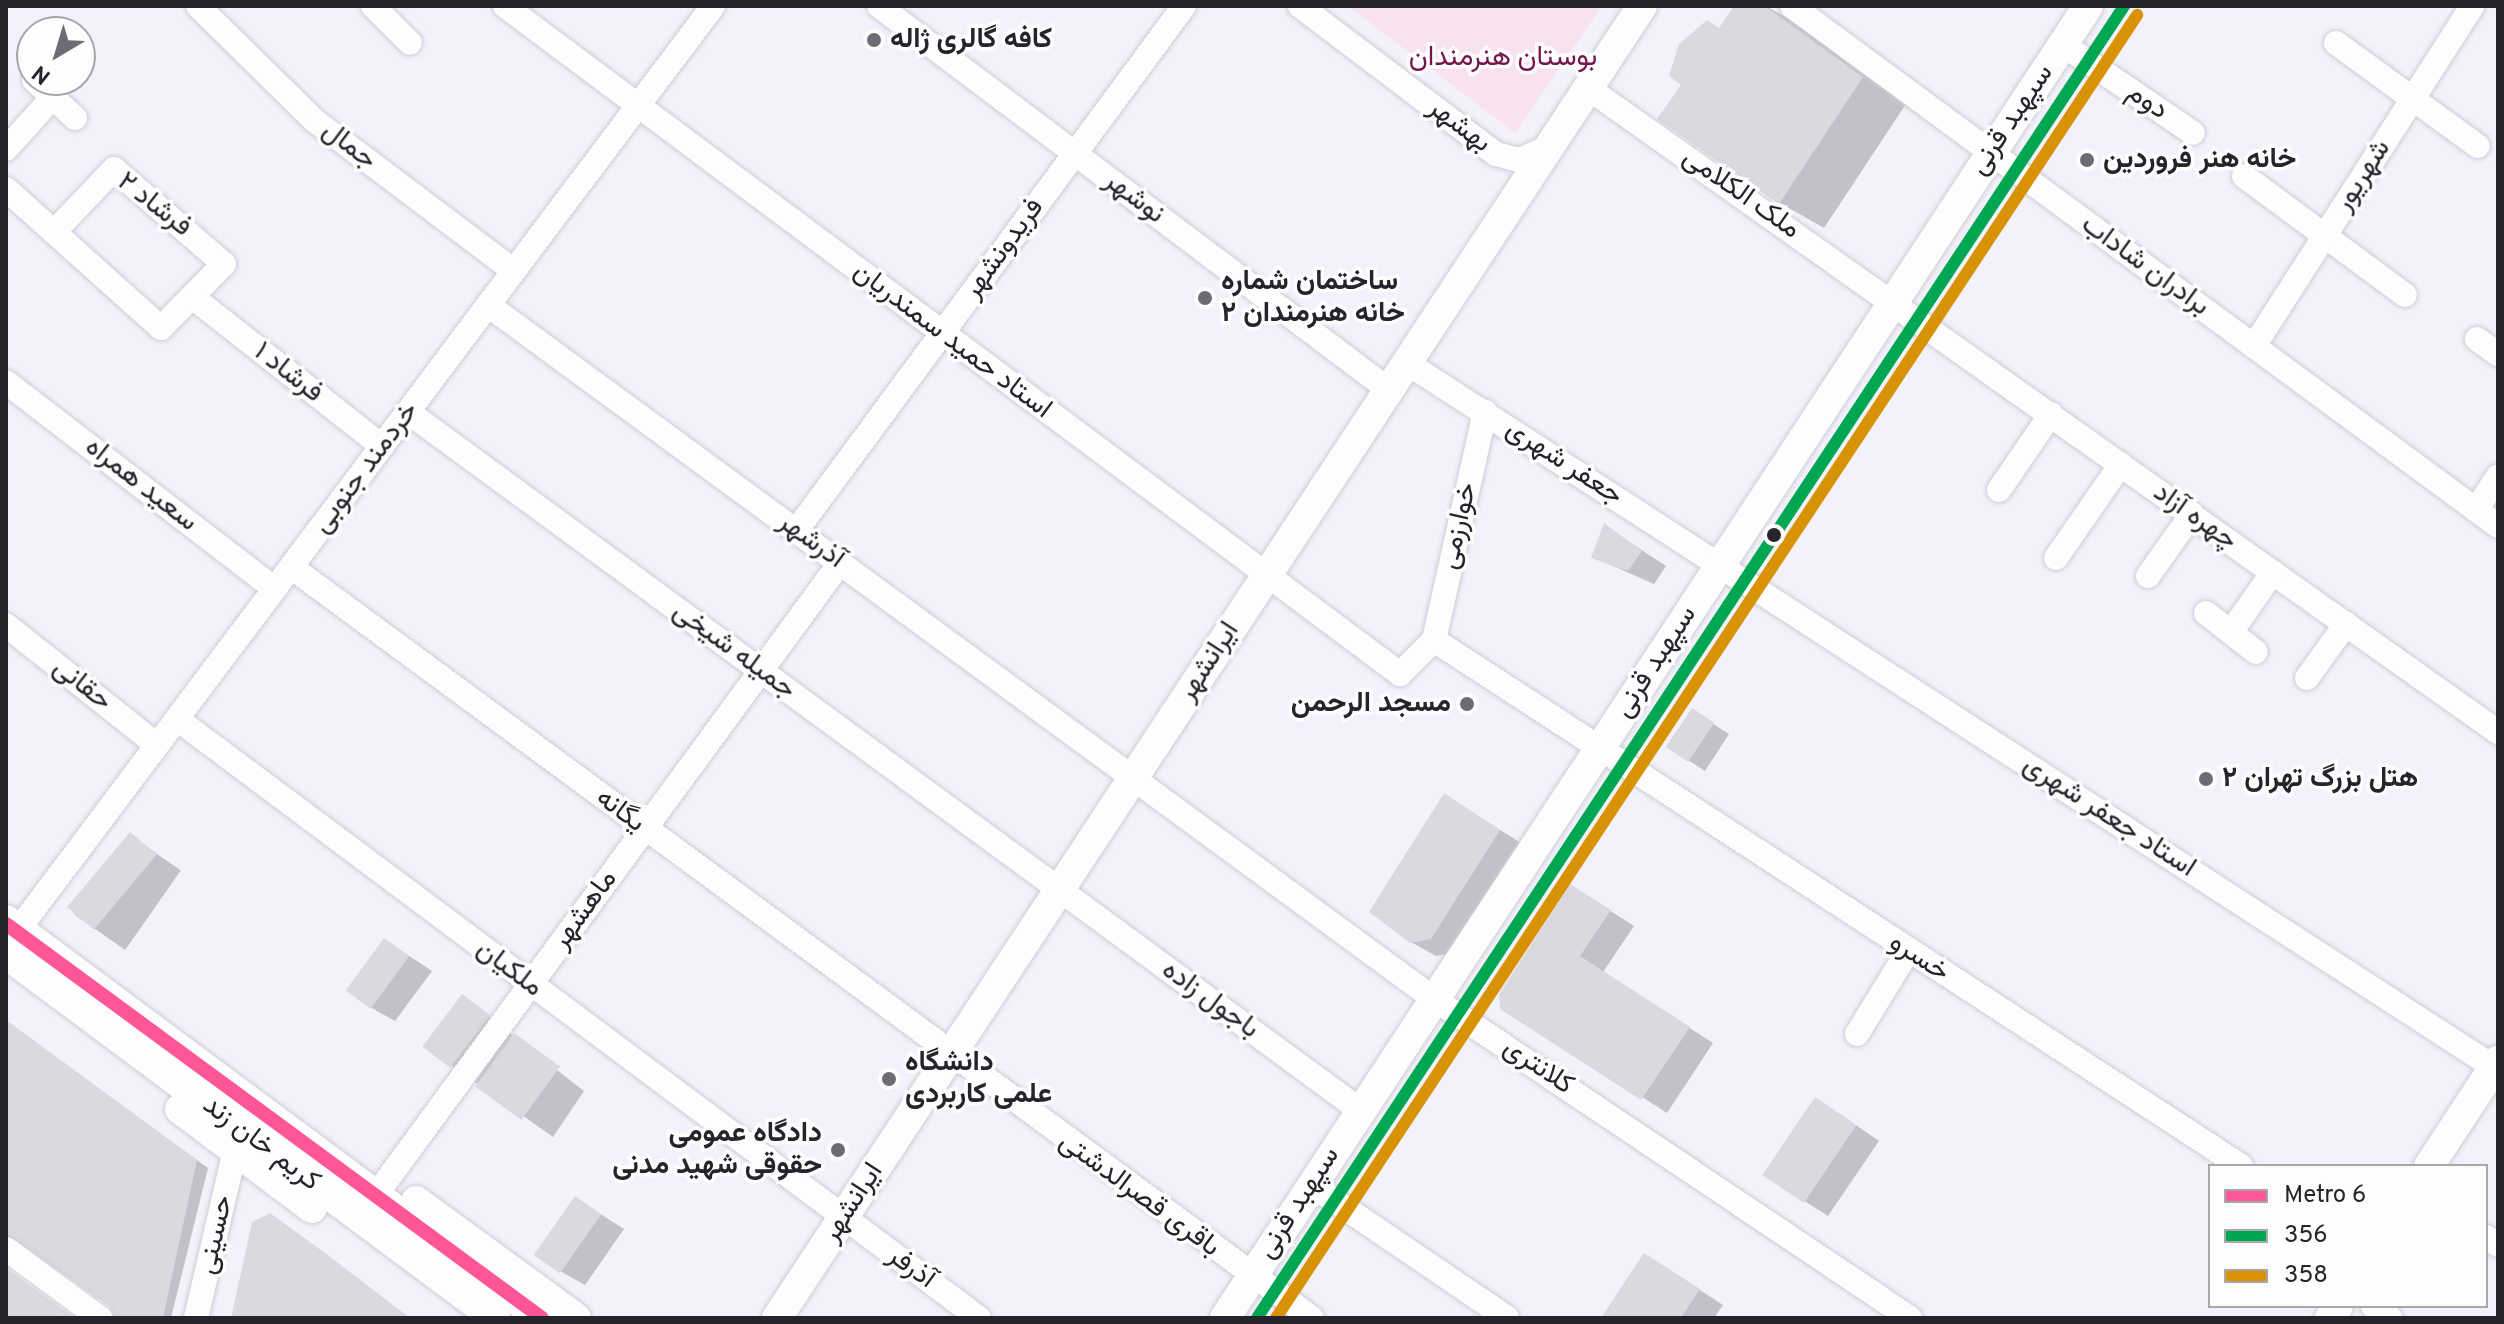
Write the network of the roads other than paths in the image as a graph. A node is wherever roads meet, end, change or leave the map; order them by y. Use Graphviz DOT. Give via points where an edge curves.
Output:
graph roads {
  1 [pos="198,6"];
  2 [pos="373,6"];
  3 [pos="505,6"];
  4 [pos="713,6"];
  5 [pos="879,6"];
  6 [pos="1184,6"];
  7 [pos="1300,6"];
  8 [pos="1642,6"];
  9 [pos="1792,6"];
  10 [pos="2088,6"];
  11 [pos="2472,6"];
  12 [pos="410,43"];
  13 [pos="2336,43"];
  14 [pos="2062,44"];
  15 [pos="1588,88"];
  16 [pos="53,97"];
  17 [pos="2413,99"];
  18 [pos="638,106"];
  19 [pos="75,118"];
  20 [pos="2193,133"];
  21 [pos="2478,146"];
  22 [pos="1549,147"];
  23 [pos="6,149"];
  24 [pos="1990,152"];
  25 [pos="1075,154"];
  26 [pos="2244,176"];
  27 [pos="6,189"];
  28 [pos="54,232"];
  29 [pos="2324,236"];
  30 [pos="514,271"];
  31 [pos="2405,295"];
  32 [pos="195,299"];
  33 [pos="1893,301"];
  34 [pos="488,305"];
  35 [pos="942,334"];
  36 [pos="2477,339"];
  37 [pos="2254,346"];
  38 [pos="2498,354"];
  39 [pos="1407,363"];
  40 [pos="6,382"];
  41 [pos="1389,390"];
  42 [pos="408,412"];
  43 [pos="1485,412"];
  44 [pos="2051,414"];
  45 [pos="382,446"];
  46 [pos="2121,464"];
  47 [pos="2498,476"];
  48 [pos="1999,490"];
  49 [pos="2476,510"];
  50 [pos="2192,514"];
  51 [pos="2498,526"];
  52 [pos="796,531"];
  53 [pos="2056,558"];
  54 [pos="840,563"];
  55 [pos="1720,564"];
  56 [pos="291,567"];
  57 [pos="2273,572"];
  58 [pos="2148,576"];
  59 [pos="1266,577"];
  60 [pos="275,589"];
  61 [pos="2206,613"];
  62 [pos="2346,624"];
  63 [pos="6,625"];
  64 [pos="2231,632"];
  65 [pos="1434,640"];
  66 [pos="2256,652"];
  67 [pos="761,671"];
  68 [pos="2307,678"];
  69 [pos="177,719"];
  70 [pos="2498,732"];
  71 [pos="157,745"];
  72 [pos="1597,751"];
  73 [pos="1133,778"];
  74 [pos="645,829"];
  75 [pos="1059,889"];
  76 [pos="21,946"];
  77 [pos="1908,951"];
  78 [pos="530,985"];
  79 [pos="1434,999"];
  80 [pos="1857,1034"];
  81 [pos="950,1055"];
  82 [pos="2497,1066"];
  83 [pos="1360,1110"];
  84 [pos="235,1151"];
  85 [pos="2238,1164"];
  86 [pos="2430,1164"];
  87 [pos="387,1180"];
  88 [pos="1310,1184"];
  89 [pos="842,1219"];
  90 [pos="6,1249"];
  91 [pos="447,1267"];
  92 [pos="1251,1277"];
  93 [pos="100,1318"];
  94 [pos="196,1318"];
  95 [pos="462,1318"];
  96 [pos="495,1318"];
  97 [pos="541,1318"];
  98 [pos="576,1318"];
  99 [pos="777,1318"];
  100 [pos="979,1318"];
  101 [pos="1225,1318"];
  102 [pos="1312,1318"];
  103 [pos="1507,1318"];
  104 [pos="1910,1318"];
  1 -- 30 [label="street, جمال" via="315,121"];
  2 -- 12 [label="street"];
  3 -- 18 [label="street, استاد حمید سمندریان"];
  4 -- 18 [label="street, خردمند جنوبی"];
  5 -- 25 [label="street, نوشهر"];
  6 -- 25 [label="street, فریدونشهر"];
  7 -- 22 [label="street, بهشهر" via="1496,154 1519,160"];
  8 -- 15 [label="main road, ایرانشهر"];
  9 -- 24 [label="street, برادران شاداب"];
  10 -- 14 [label="main road, سپهبد قرنی"];
  11 -- 17 [label="street, شهریور"];
  13 -- 17 [label="street"];
  14 -- 20 [label="street, دوم"];
  14 -- 24 [label="main road, سپهبد قرنی"];
  15 -- 22 [label="main road, ایرانشهر"];
  15 -- 33 [label="street, ملک الکلامی"];
  16 -- 19 [label="street"];
  16 -- 23 [label="street"];
  17 -- 21 [label="street"];
  17 -- 29 [label="street, شهریور"];
  18 -- 30 [label="street, خردمند جنوبی"];
  18 -- 35 [label="street, استاد حمید سمندریان"];
  22 -- 39 [label="main road, ایرانشهر"];
  24 -- 33 [label="main road, سپهبد قرنی"];
  24 -- 37 [label="street, برادران شاداب"];
  25 -- 35 [label="street, فریدونشهر"];
  25 -- 41 [label="street, نوشهر"];
  26 -- 29 [label="street"];
  27 -- 28 [label="street"];
  28 -- 32 [label="street" via="161,328"];
  28 -- 32 [label="street, فرشاد ۲" via="114,169 223,260"];
  29 -- 31 [label="street"];
  29 -- 37 [label="street, شهریور"];
  30 -- 34 [label="street, خردمند جنوبی"];
  32 -- 45 [label="street, فرشاد ۱"];
  33 -- 44 [label="street, چهره آزاد"];
  33 -- 55 [label="main road, سپهبد قرنی"];
  34 -- 42 [label="street, خردمند جنوبی"];
  34 -- 52 [label="street, آذرشهر"];
  35 -- 52 [label="street, فریدونشهر"];
  35 -- 59 [label="street, استاد حمید سمندریان"];
  36 -- 38 [label="street"];
  37 -- 49 [label="street, برادران شاداب"];
  39 -- 41 [label="main road, ایرانشهر"];
  39 -- 43 [label="street, جعفر شهری"];
  40 -- 60 [label="street, سعید همراه"];
  41 -- 59 [label="main road, ایرانشهر"];
  42 -- 45 [label="street, خردمند جنوبی"];
  42 -- 67 [label="street, جمیله شیخی"];
  43 -- 55 [label="street, جعفر شهری"];
  43 -- 65 [label="street, خوارزمی"];
  44 -- 46 [label="street, چهره آزاد"];
  44 -- 48 [label="street"];
  45 -- 56 [label="street, خردمند جنوبی"];
  46 -- 50 [label="street, چهره آزاد"];
  46 -- 53 [label="street"];
  47 -- 49 [label="street"];
  49 -- 51 [label="street, برادران شاداب"];
  50 -- 57 [label="street, چهره آزاد"];
  50 -- 58 [label="street"];
  52 -- 54 [label="street, آذرشهر"];
  54 -- 67 [label="street, ماهشهر"];
  54 -- 73 [label="street, آذرشهر"];
  55 -- 72 [label="main road, سپهبد قرنی"];
  55 -- 82 [label="street, استاد جعفر شهری"];
  56 -- 60 [label="street, خردمند جنوبی"];
  56 -- 74 [label="street, یگانه"];
  57 -- 62 [label="street, چهره آزاد"];
  57 -- 64 [label="street"];
  59 -- 65 [label="street, استاد حمید سمندریان" via="1400,674"];
  59 -- 73 [label="main road, ایرانشهر"];
  60 -- 69 [label="street, خردمند جنوبی"];
  61 -- 64 [label="street"];
  62 -- 68 [label="street"];
  62 -- 70 [label="street, چهره آزاد"];
  63 -- 71 [label="street, حقانی"];
  64 -- 66 [label="street"];
  65 -- 72 [label="street, خسرو"];
  67 -- 74 [label="street, ماهشهر"];
  67 -- 75 [label="street, جمیله شیخی"];
  69 -- 71 [label="street, خردمند جنوبی"];
  69 -- 78 [label="street, ملکیان"];
  71 -- 76 [label="street, خردمند جنوبی"];
  72 -- 77 [label="street, خسرو"];
  72 -- 79 [label="main road, سپهبد قرنی"];
  73 -- 75 [label="main road, ایرانشهر"];
  73 -- 79 [label="street, کلانتری"];
  74 -- 78 [label="street, ماهشهر"];
  74 -- 81 [label="street, یگانه"];
  75 -- 81 [label="main road, ایرانشهر"];
  75 -- 83 [label="street, باجول زاده"];
  76 -- 84 [label="main road, کریم خان زند" via="50,1010"];
  76 -- 87 [label="main road, کریم خان زند" via="88,959"];
  76 -- 91 [label="main road, کریم خان زند"];
  77 -- 80 [label="street"];
  77 -- 85 [label="street, خسرو"];
  78 -- 87 [label="street, ماهشهر"];
  78 -- 89 [label="street, ملکیان"];
  79 -- 83 [label="main road, سپهبد قرنی"];
  79 -- 104 [label="street, کلانتری"];
  81 -- 89 [label="main road, ایرانشهر"];
  81 -- 92 [label="street, باقری قصرالدشتی"];
  82 -- 86 [label="main road"];
  83 -- 88 [label="main road, سپهبد قرنی"];
  84 -- 94 [label="street, حسینی"];
  84 -- 95 [label="main road, کریم خان زند"];
  87 -- 98 [label="main road, کریم خان زند"];
  88 -- 92 [label="main road, سپهبد قرنی"];
  88 -- 103 [label="street"];
  89 -- 99 [label="main road, ایرانشهر"];
  89 -- 100 [label="street, آذرفر"];
  90 -- 93 [label="street"];
  91 -- 96 [label="main road, کریم خان زند"];
  91 -- 97 [label="main road, کریم خان زند"];
  92 -- 101 [label="main road, سپهبد قرنی"];
  92 -- 102 [label="street, باقری قصرالدشتی"];
}
